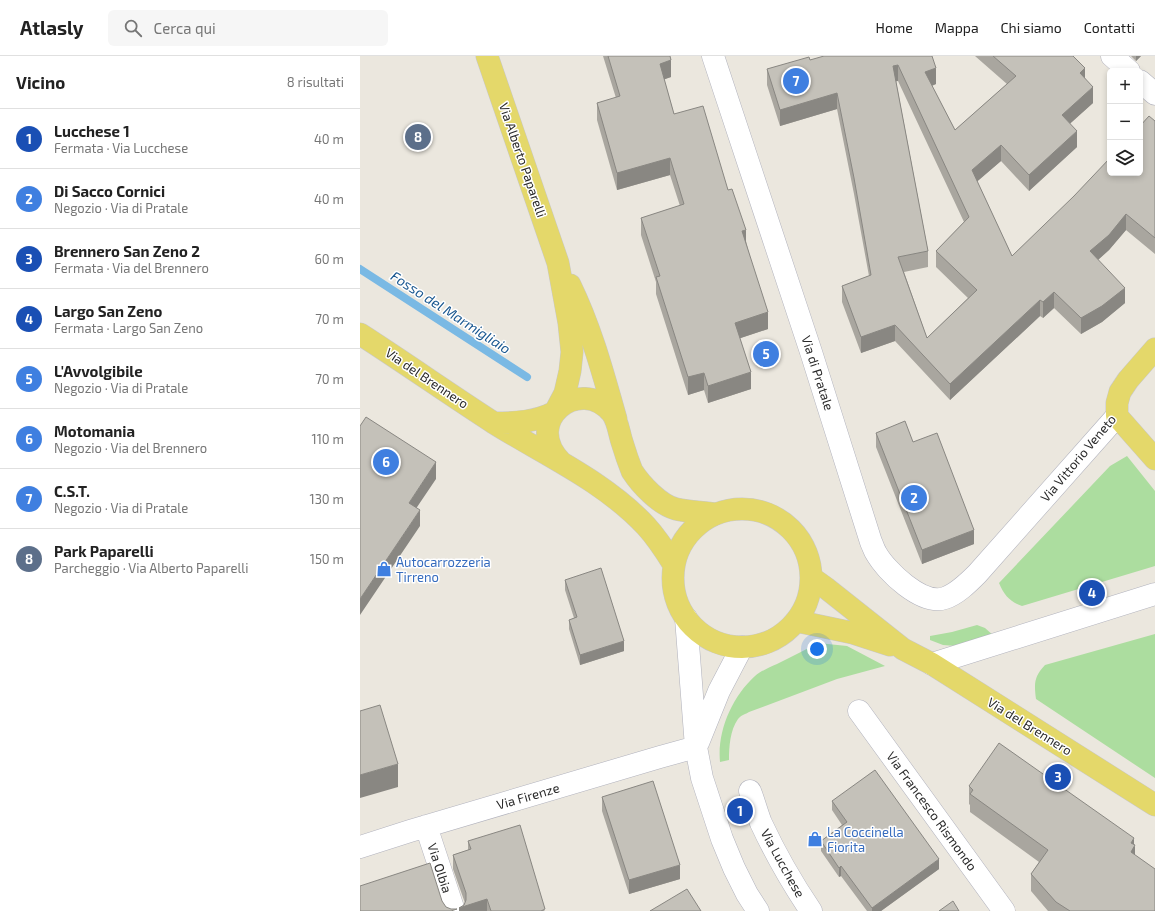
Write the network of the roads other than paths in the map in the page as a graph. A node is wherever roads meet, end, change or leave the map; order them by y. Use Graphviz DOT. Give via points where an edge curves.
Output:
graph roads {
  1 [pos="487,56"];
  2 [pos="1112,56"];
  3 [pos="715,57"];
  4 [pos="1126,68"];
  5 [pos="1143,84"];
  6 [pos="1155,94"];
  7 [pos="558,264"];
  8 [pos="360,334"];
  9 [pos="1155,349"];
  10 [pos="555,412"];
  11 [pos="1118,416"];
  12 [pos="616,420"];
  13 [pos="494,423"];
  14 [pos="1155,459"];
  15 [pos="562,463"];
  16 [pos="716,514"];
  17 [pos="988,562"];
  18 [pos="674,565"];
  19 [pos="812,578"];
  20 [pos="1155,594"];
  21 [pos="686,618"];
  22 [pos="796,621"];
  23 [pos="742,647"];
  24 [pos="904,649"];
  25 [pos="932,664"];
  26 [pos="859,711"];
  27 [pos="696,748"];
  28 [pos="750,791"];
  29 [pos="1155,805"];
  30 [pos="426,826"];
  31 [pos="360,847"];
  32 [pos="454,911"];
  33 [pos="758,911"];
  34 [pos="811,911"];
  35 [pos="1004,911"];
  1 -- 7 [label="main road, Via Alberto Paparelli"];
  2 -- 4 [label="street"];
  3 -- 17 [label="street, Via di Pratale" via="876,553 910,589 937,599 957,591"];
  5 -- 6 [label="street"];
  7 -- 10 [label="main road, Via Alberto Paparelli" via="572,352 565,393"];
  7 -- 12 [label="main road, Via Alberto Paparelli" via="584,315"];
  8 -- 13 [label="main road, Via del Brennero"];
  9 -- 11 [label="main road, Via Vittorio Veneto" via="1120,392 1117,403"];
  10 -- 12 [label="main road" via="569,401 590,399 605,406 614,414"];
  10 -- 13 [label="main road" via="521,423"];
  10 -- 15 [label="main road, Via del Brennero" via="550,420 547,438 551,450"];
  11 -- 14 [label="main road"];
  11 -- 17 [label="street, Via Vittorio Veneto"];
  12 -- 16 [label="main road" via="632,471 644,486 675,509"];
  13 -- 15 [label="main road, Via del Brennero"];
  15 -- 18 [label="main road, Via del Brennero" via="614,496 656,537"];
  16 -- 18 [label="main road" via="691,532 680,547"];
  16 -- 19 [label="main road" via="733,509 751,509 783,522 803,544 810,560"];
  18 -- 21 [label="main road" via="675,593"];
  19 -- 22 [label="main road" via="808,601"];
  19 -- 24 [label="main road, Via del Brennero"];
  20 -- 25 [label="street"];
  21 -- 23 [label="main road" via="697,630 711,639 726,645"];
  21 -- 27 [label="street"];
  22 -- 23 [label="main road" via="774,639"];
  22 -- 24 [label="main road, Via del Brennero" via="853,633"];
  23 -- 27 [label="street" via="719,691"];
  24 -- 25 [label="main road, Via del Brennero"];
  25 -- 29 [label="main road, Via del Brennero"];
  26 -- 35 [label="street, Via Francesco Rismondo"];
  27 -- 30 [label="street, Via Firenze"];
  27 -- 33 [label="street" via="702,778 722,839 734,868"];
  28 -- 34 [label="street, Via Lucchese" via="760,821 772,845"];
  30 -- 31 [label="street, Via Firenze"];
  30 -- 32 [label="street, Via Olbia"];
}
